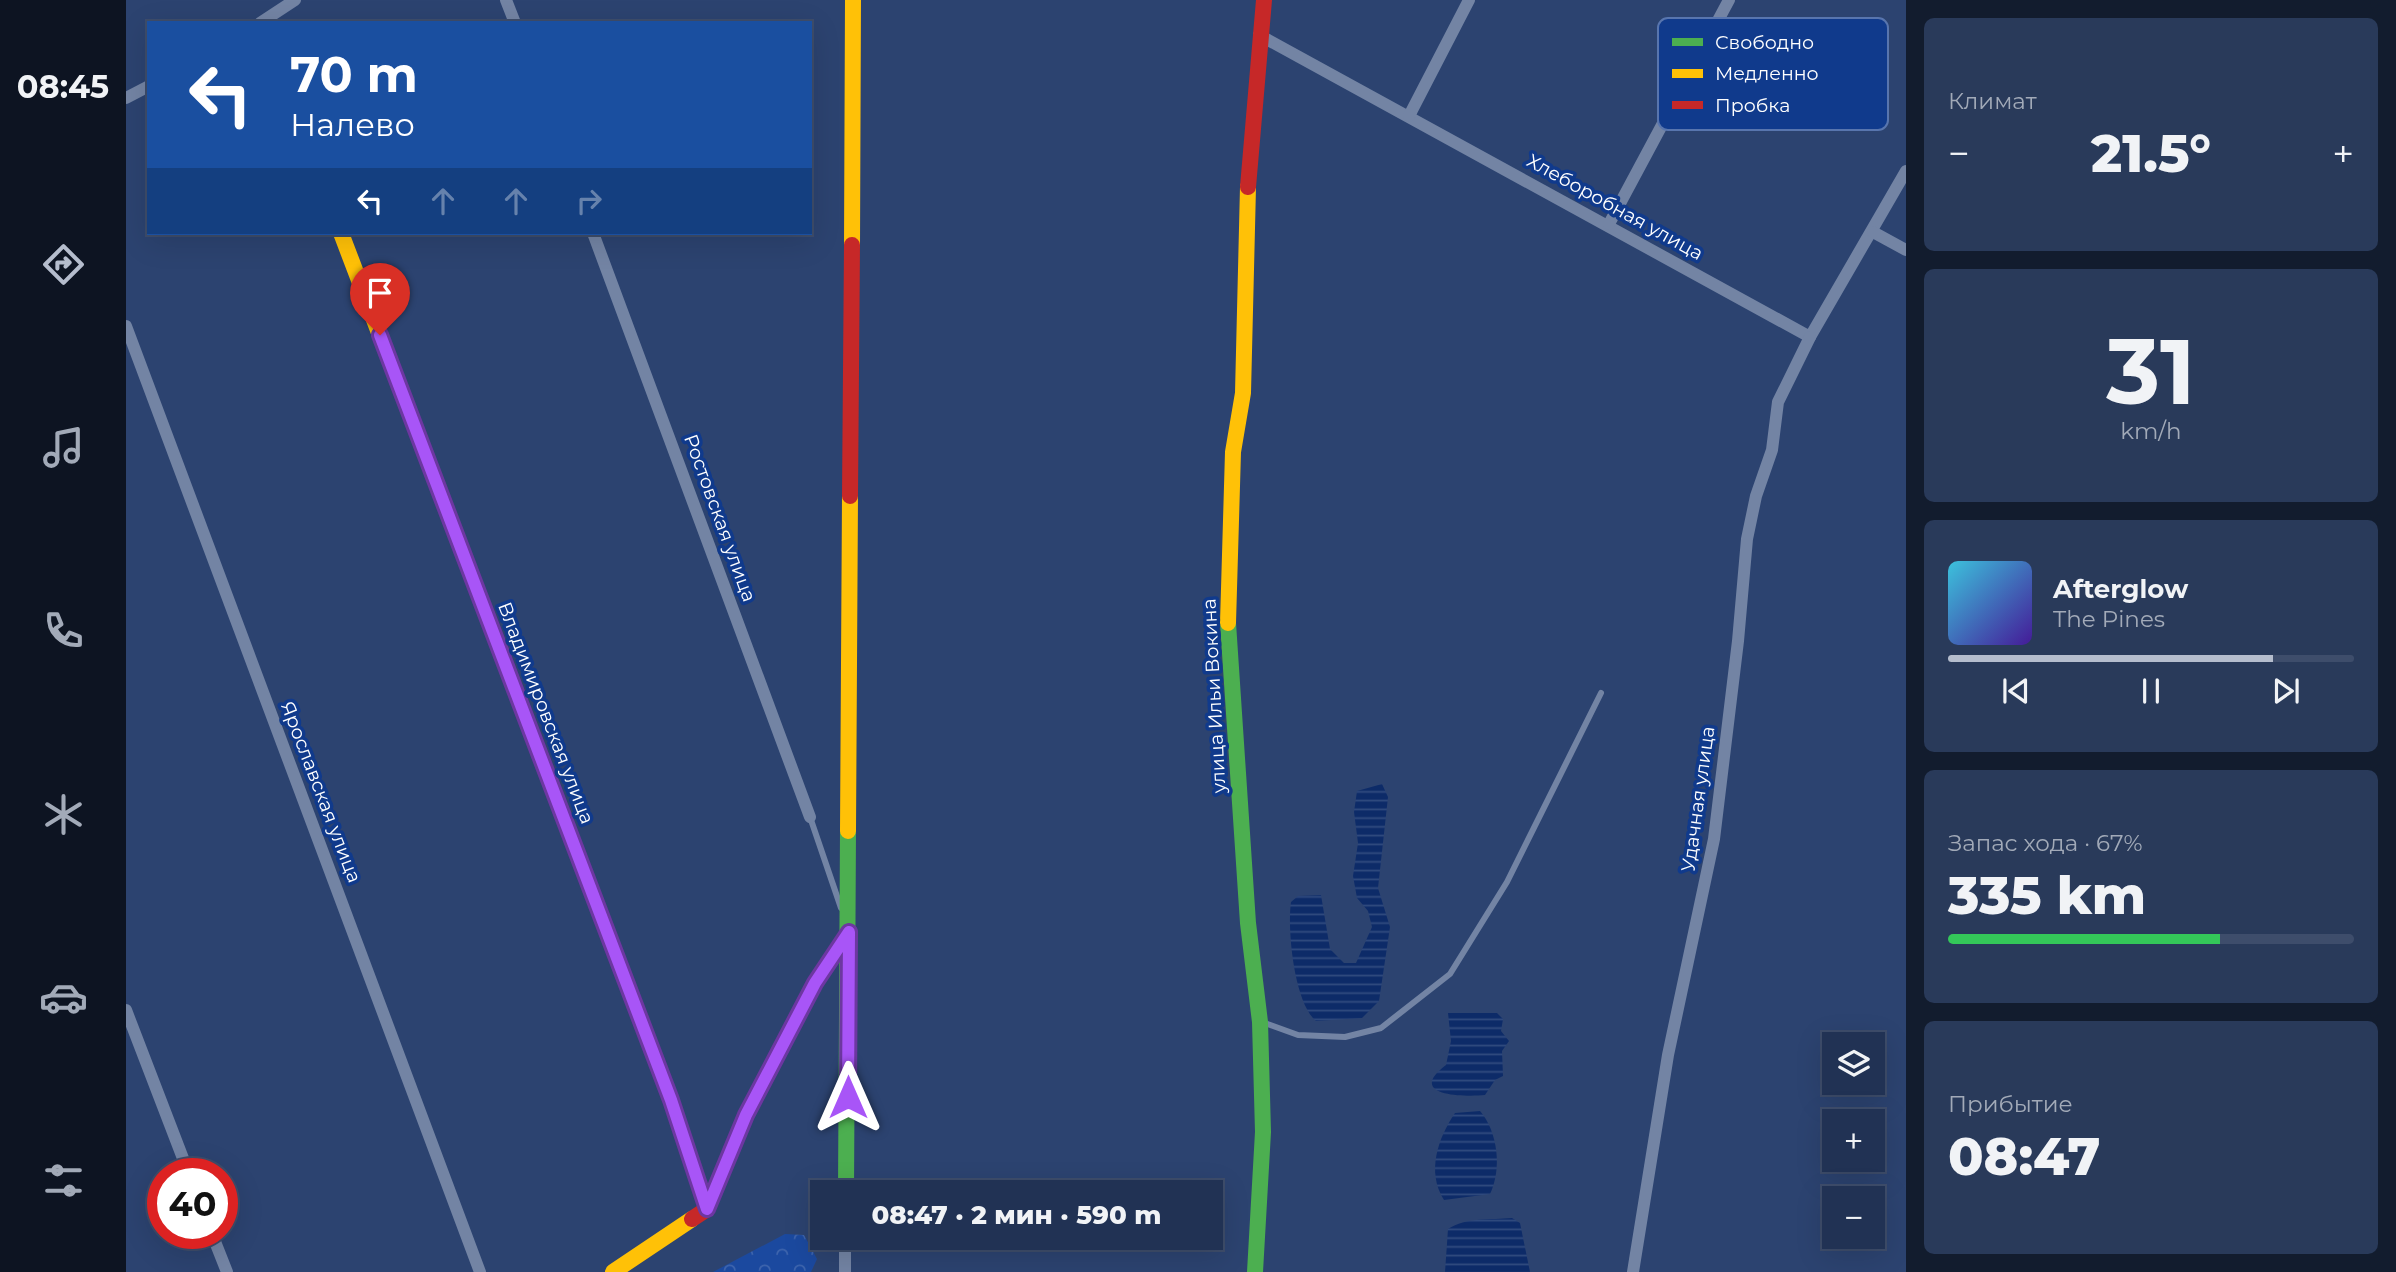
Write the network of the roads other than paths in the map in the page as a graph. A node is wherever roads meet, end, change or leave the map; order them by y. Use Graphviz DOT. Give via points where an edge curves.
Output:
graph roads {
  1 [pos="295,0"];
  2 [pos="506,0"];
  3 [pos="853,0"];
  4 [pos="1264,0"];
  5 [pos="1469,0"];
  6 [pos="1729,0"];
  7 [pos="1719,18"];
  8 [pos="263,21"];
  9 [pos="514,21"];
  10 [pos="1259,35"];
  11 [pos="147,87"];
  12 [pos="126,98"];
  13 [pos="1409,116"];
  14 [pos="1659,130"];
  15 [pos="1906,171"];
  16 [pos="1609,224"];
  17 [pos="1873,232"];
  18 [pos="342,235"];
  19 [pos="594,235"];
  20 [pos="1906,250"];
  21 [pos="126,326"];
  22 [pos="1810,337"];
  23 [pos="1601,692"];
  24 [pos="810,817"];
  25 [pos="849,932"];
  26 [pos="126,1010"];
  27 [pos="1260,1022"];
  28 [pos="183,1158"];
  29 [pos="846,1180"];
  30 [pos="707,1209"];
  31 [pos="218,1249"];
  32 [pos="845,1250"];
  33 [pos="227,1272"];
  34 [pos="480,1272"];
  35 [pos="613,1272"];
  36 [pos="845,1272"];
  37 [pos="1255,1272"];
  38 [pos="1633,1272"];
  1 -- 8 [label="street"];
  2 -- 9 [label="street"];
  3 -- 25 [label="street"];
  4 -- 10 [label="street, улица Ильи Вокина"];
  5 -- 13 [label="street"];
  6 -- 7 [label="street"];
  10 -- 13 [label="street, Хлеборобная улица"];
  10 -- 27 [label="street, улица Ильи Вокина" via="1243,294 1241,427 1233,452 1228,637 1248,923"];
  11 -- 12 [label="street"];
  13 -- 16 [label="street, Хлеборобная улица"];
  14 -- 16 [label="street"];
  15 -- 17 [label="street"];
  16 -- 22 [label="street, Хлеборобная улица"];
  17 -- 20 [label="street"];
  17 -- 22 [label="street"];
  18 -- 30 [label="street, Владимировская улица" via="671,1100"];
  19 -- 24 [label="street, Ростовская улица"];
  21 -- 34 [label="street, Ярославская улица"];
  22 -- 38 [label="street, Удачная улица" via="1778,402 1772,450 1747,538 1714,839 1668,1055"];
  23 -- 27 [label="lane" via="1507,882 1450,974 1381,1028 1345,1037 1298,1035"];
  24 -- 25 [label="lane"];
  25 -- 29 [label="street"];
  25 -- 30 [label="lane" via="815,983 746,1115"];
  26 -- 28 [label="street"];
  27 -- 37 [label="street, улица Ильи Вокина" via="1263,1132"];
  30 -- 35 [label="street"];
  31 -- 33 [label="street"];
  32 -- 36 [label="street"];
}
